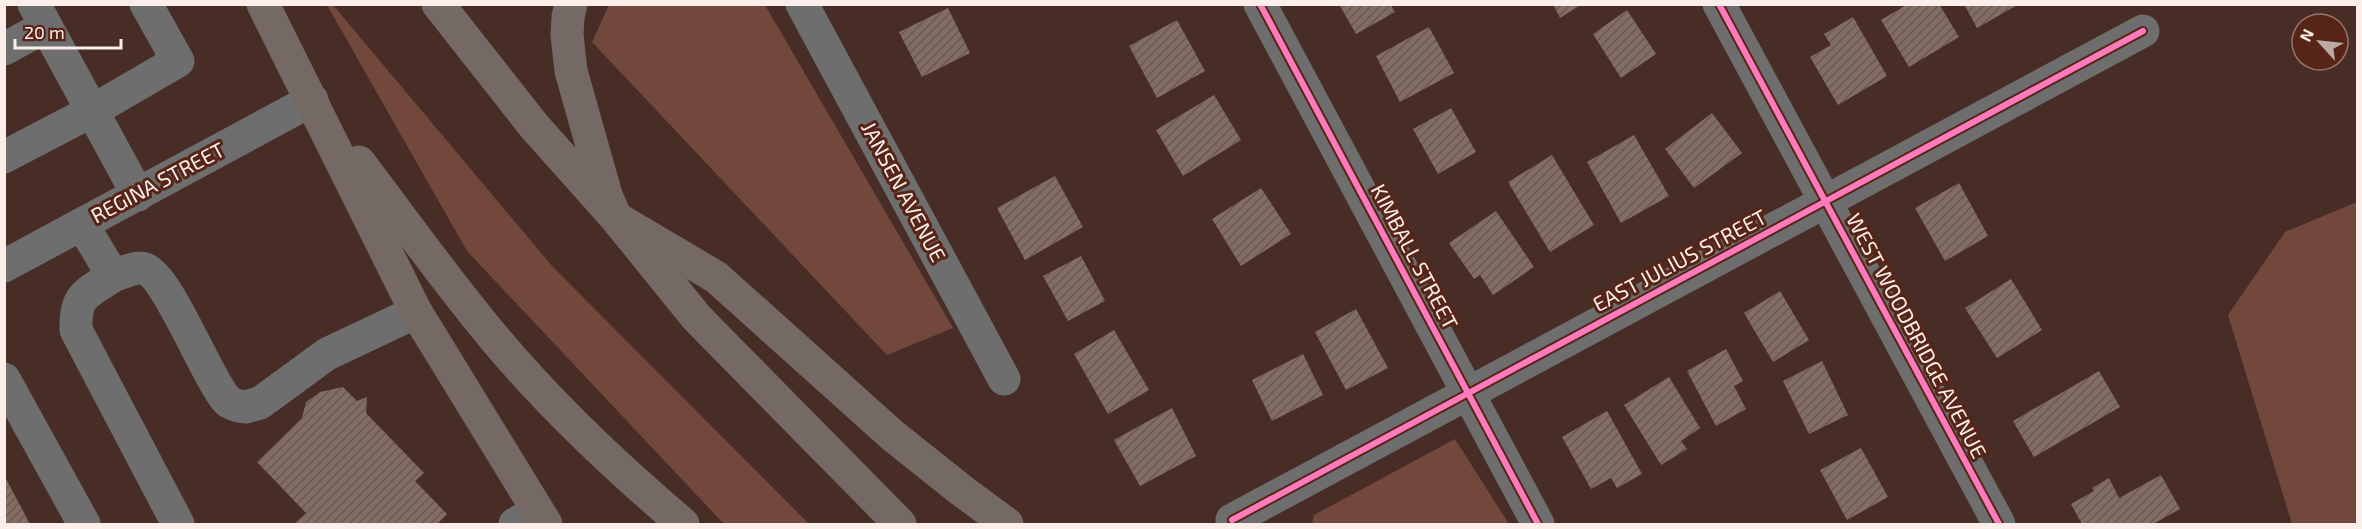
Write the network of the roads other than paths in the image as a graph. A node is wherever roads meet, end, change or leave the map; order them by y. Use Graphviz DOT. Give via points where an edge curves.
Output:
graph roads {
  1 [pos="146,4"];
  2 [pos="263,4"];
  3 [pos="438,4"];
  4 [pos="572,4"];
  5 [pos="802,4"];
  6 [pos="1260,4"];
  7 [pos="1719,4"];
  8 [pos="40,15"];
  9 [pos="2143,31"];
  10 [pos="4,49"];
  11 [pos="312,100"];
  12 [pos="92,111"];
  13 [pos="4,157"];
  14 [pos="138,195"];
  15 [pos="1825,201"];
  16 [pos="616,218"];
  17 [pos="82,224"];
  18 [pos="4,266"];
  19 [pos="113,276"];
  20 [pos="416,312"];
  21 [pos="4,379"];
  22 [pos="1004,379"];
  23 [pos="1468,393"];
  24 [pos="1268,514"];
  25 [pos="533,520"];
  26 [pos="1232,520"];
  27 [pos="169,522"];
  28 [pos="84,525"];
  29 [pos="683,525"];
  30 [pos="900,525"];
  31 [pos="1007,525"];
  32 [pos="1538,525"];
  33 [pos="1999,525"];
  1 -- 12 [label="street" via="178,61"];
  2 -- 11 [label="highway"];
  3 -- 16 [label="highway" via="534,126"];
  4 -- 16 [label="highway" via="567,35 571,71"];
  5 -- 22 [label="street, JANSEN AVENUE"];
  6 -- 23 [label="street, KIMBALL STREET"];
  7 -- 15 [label="street, WEST WOODBRIDGE AVENUE"];
  8 -- 10 [label="street"];
  8 -- 12 [label="street"];
  9 -- 15 [label="street, EAST JULIUS STREET"];
  11 -- 14 [label="street, REGINA STREET"];
  11 -- 20 [label="highway"];
  11 -- 29 [label="highway" via="503,348 615,463"];
  12 -- 13 [label="street"];
  12 -- 14 [label="street"];
  14 -- 17 [label="street, REGINA STREET"];
  15 -- 23 [label="street, EAST JULIUS STREET"];
  15 -- 33 [label="street, WEST WOODBRIDGE AVENUE"];
  16 -- 30 [label="highway" via="696,318"];
  16 -- 31 [label="highway" via="716,277 892,435"];
  17 -- 18 [label="street, REGINA STREET"];
  17 -- 19 [label="street"];
  19 -- 20 [label="street" via="145,269 155,277 225,399 245,407 260,403 327,354"];
  19 -- 27 [label="street" via="83,297 75,309 76,330"];
  20 -- 25 [label="highway"];
  21 -- 28 [label="street"];
  23 -- 24 [label="street, EAST JULIUS STREET"];
  23 -- 32 [label="street, KIMBALL STREET"];
  24 -- 26 [label="street, EAST JULIUS STREET"];
}
